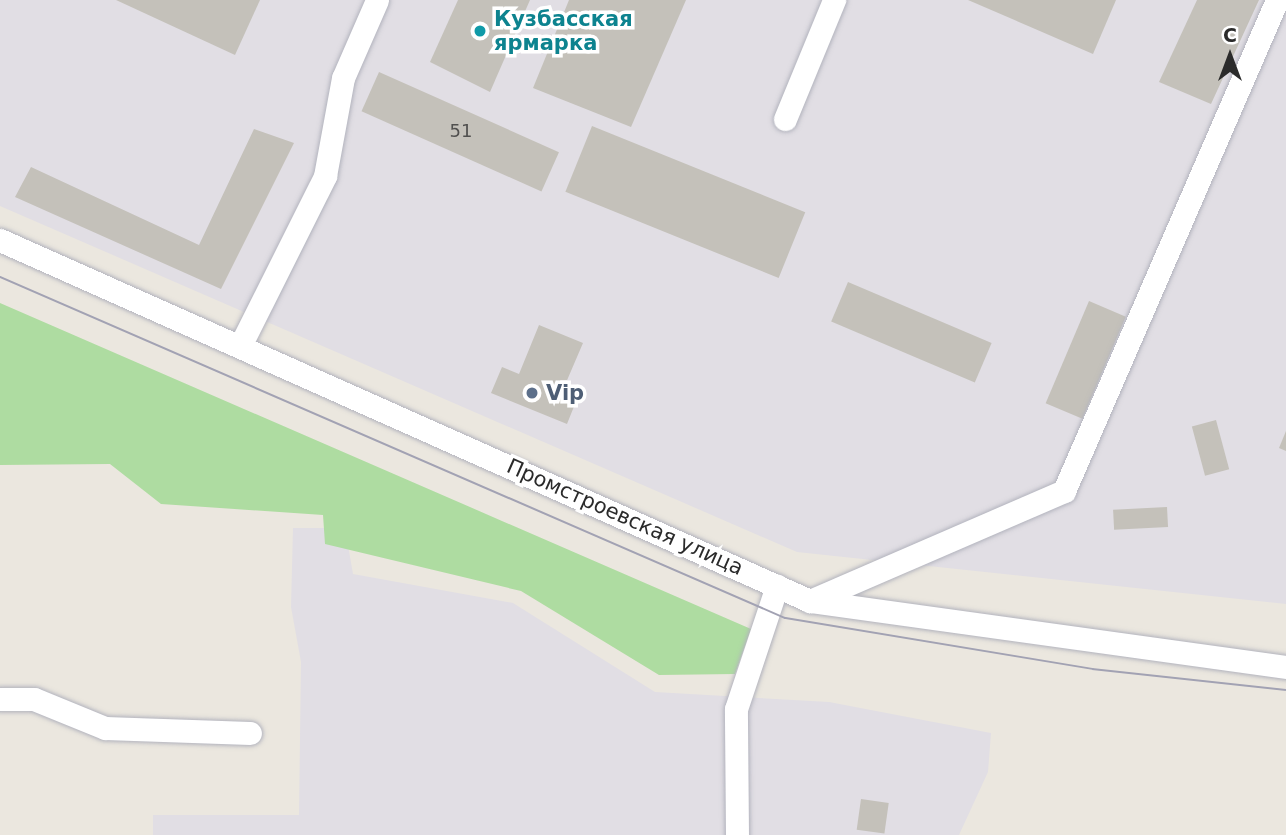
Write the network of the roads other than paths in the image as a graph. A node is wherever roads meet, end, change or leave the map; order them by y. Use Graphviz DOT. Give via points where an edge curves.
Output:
graph roads {
  1 [pos="377,0"];
  2 [pos="834,0"];
  3 [pos="1277,0"];
  4 [pos="785,119"];
  5 [pos="0,240"];
  6 [pos="241,344"];
  7 [pos="777,586"];
  8 [pos="810,601"];
  9 [pos="1286,667"];
  10 [pos="0,699"];
  11 [pos="250,733"];
  12 [pos="737,835"];
  1 -- 6 [label="street" via="343,78 325,176"];
  2 -- 4 [label="street"];
  3 -- 8 [label="street" via="1065,491"];
  5 -- 6 [label="street, Промстроевская улица"];
  6 -- 7 [label="street, Промстроевская улица"];
  7 -- 8 [label="street, Промстроевская улица"];
  7 -- 12 [label="street" via="736,709"];
  8 -- 9 [label="street, Промстроевская улица"];
  10 -- 11 [label="street" via="34,699 105,728"];
}
